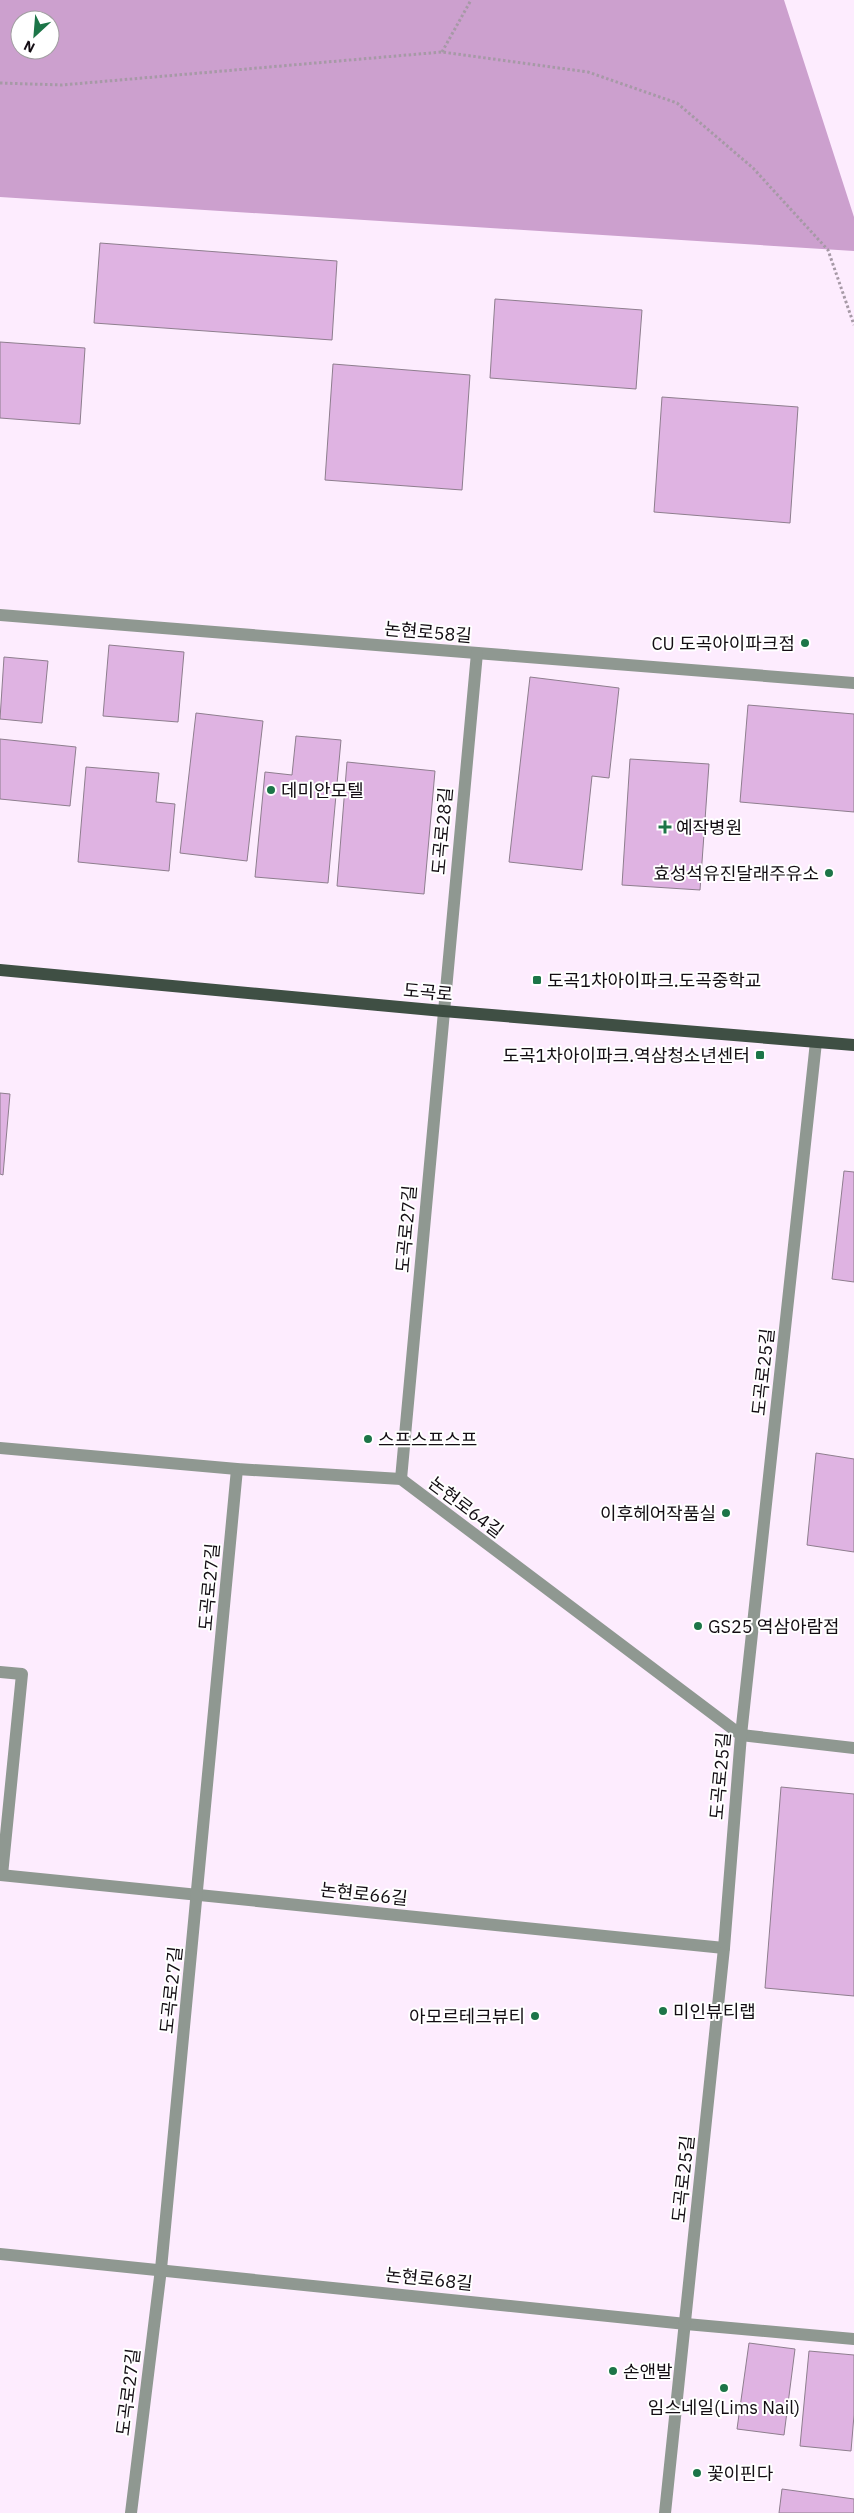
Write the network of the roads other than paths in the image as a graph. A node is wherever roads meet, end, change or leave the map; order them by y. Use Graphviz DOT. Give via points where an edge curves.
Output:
graph roads {
  1 [pos="0,615"];
  2 [pos="476,654"];
  3 [pos="854,683"];
  4 [pos="0,970"];
  5 [pos="443,1011"];
  6 [pos="816,1042"];
  7 [pos="854,1045"];
  8 [pos="0,1448"];
  9 [pos="238,1469"];
  10 [pos="401,1479"];
  11 [pos="0,1672"];
  12 [pos="741,1735"];
  13 [pos="854,1748"];
  14 [pos="1,1875"];
  15 [pos="198,1895"];
  16 [pos="724,1948"];
  17 [pos="0,2254"];
  18 [pos="161,2269"];
  19 [pos="686,2324"];
  20 [pos="854,2339"];
  21 [pos="131,2513"];
  22 [pos="665,2513"];
  1 -- 2 [label="street, 논현로58길"];
  2 -- 3 [label="street, 논현로58길"];
  2 -- 5 [label="street, 도곡로28길"];
  4 -- 5 [label="main road, 도곡로"];
  5 -- 6 [label="main road, 도곡로"];
  5 -- 10 [label="street, 도곡로27길"];
  6 -- 7 [label="main road, 도곡로"];
  6 -- 12 [label="street, 도곡로25길"];
  8 -- 9 [label="street, 논현로64길"];
  9 -- 10 [label="street, 논현로64길"];
  9 -- 15 [label="street, 도곡로27길"];
  10 -- 12 [label="street, 논현로64길"];
  11 -- 14 [label="street, 논현로66길" via="22,1674"];
  12 -- 13 [label="street"];
  12 -- 16 [label="street, 도곡로25길"];
  14 -- 15 [label="street, 논현로66길"];
  15 -- 16 [label="street, 논현로66길"];
  15 -- 18 [label="street, 도곡로27길"];
  16 -- 19 [label="street, 도곡로25길"];
  17 -- 18 [label="street, 논현로68길"];
  18 -- 19 [label="street, 논현로68길"];
  18 -- 21 [label="street, 도곡로27길"];
  19 -- 20 [label="street, 논현로68길"];
  19 -- 22 [label="street, 도곡로25길"];
}
